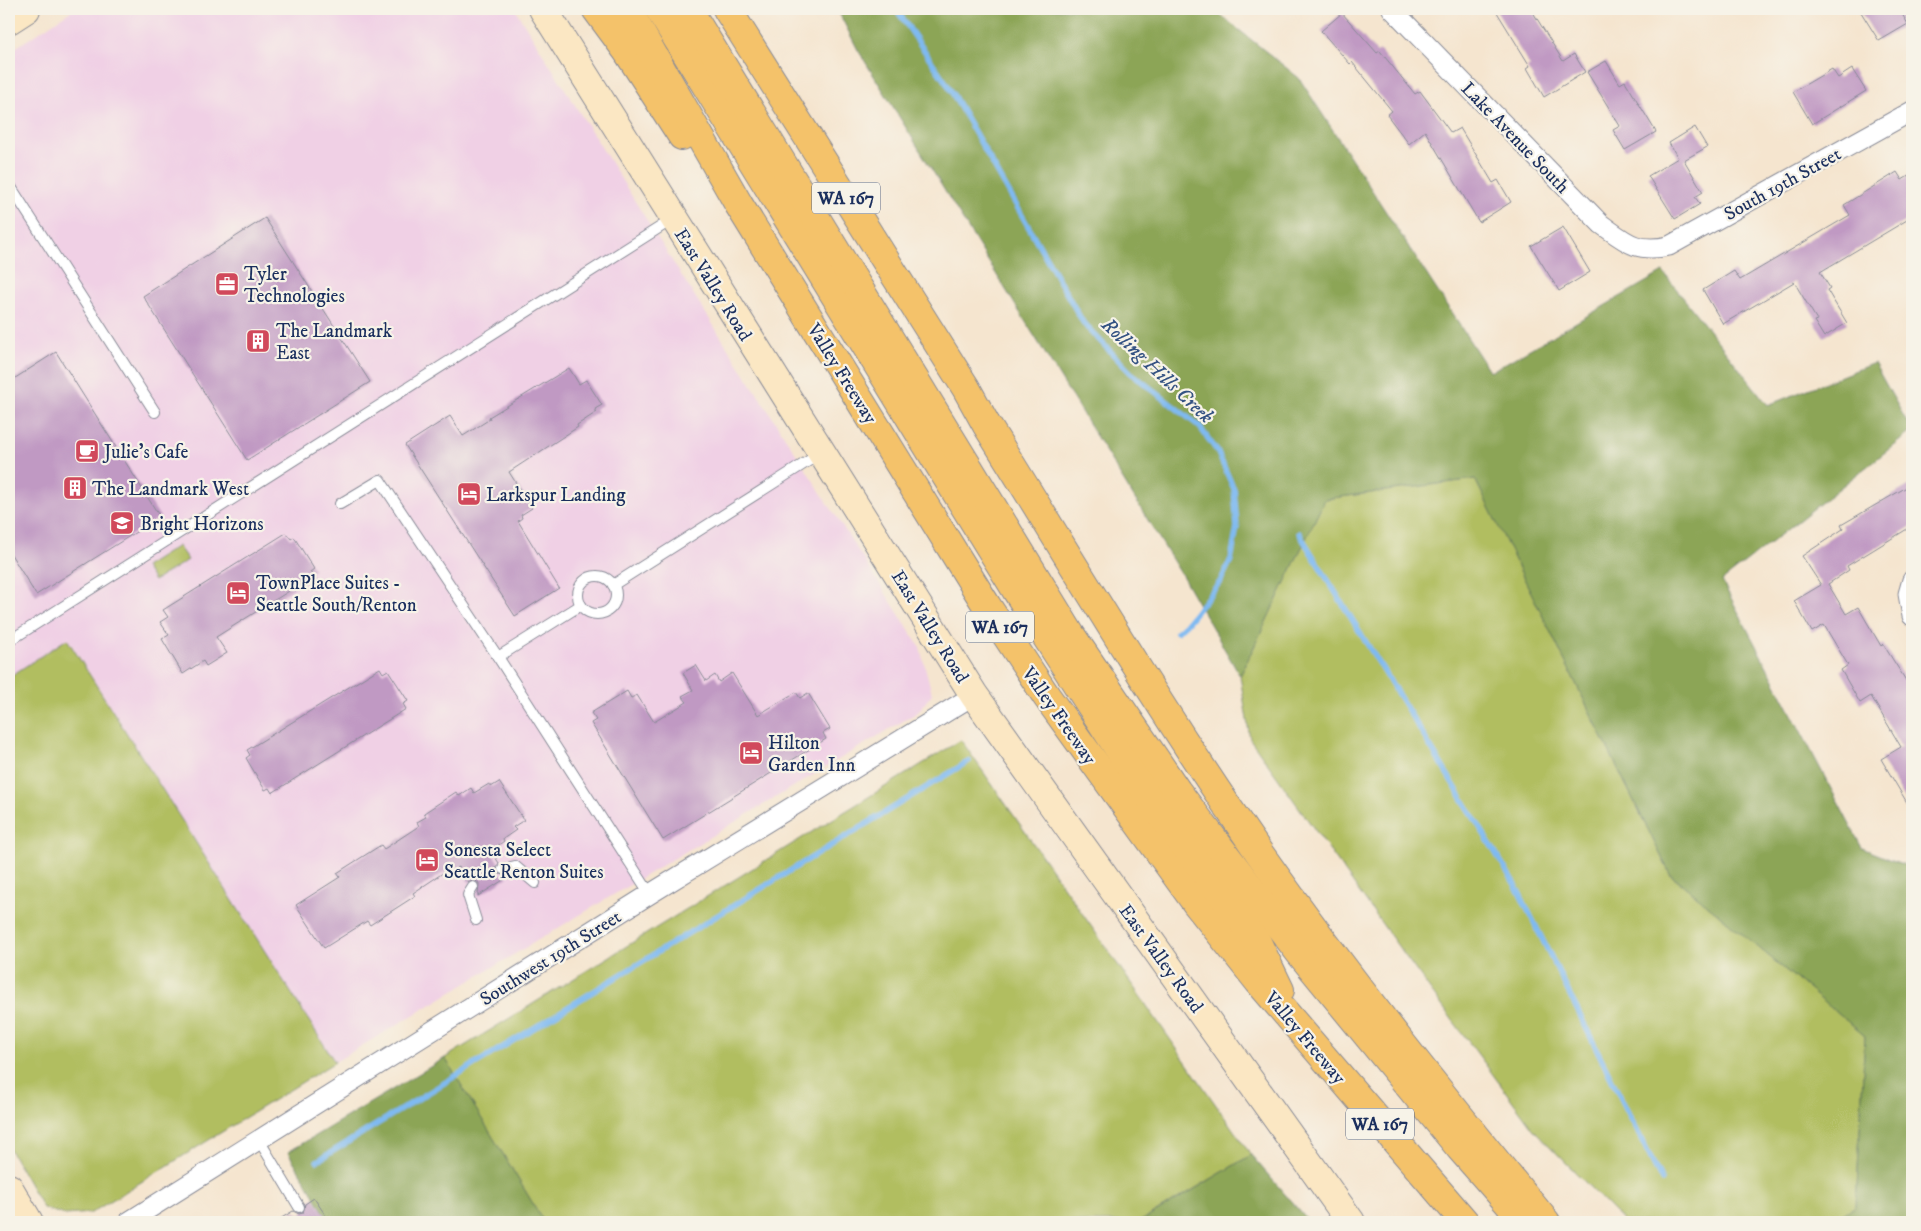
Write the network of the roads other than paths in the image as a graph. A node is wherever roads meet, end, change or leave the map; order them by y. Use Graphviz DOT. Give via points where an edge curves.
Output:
graph roads {
  1 [pos="26,9"];
  2 [pos="543,9"];
  3 [pos="596,9"];
  4 [pos="627,9"];
  5 [pos="659,9"];
  6 [pos="688,9"];
  7 [pos="727,9"];
  8 [pos="749,9"];
  9 [pos="1392,9"];
  10 [pos="9,20"];
  11 [pos="705,61"];
  12 [pos="1912,111"];
  13 [pos="9,184"];
  14 [pos="739,205"];
  15 [pos="673,218"];
  16 [pos="1650,250"];
  17 [pos="966,388"];
  18 [pos="155,412"];
  19 [pos="821,452"];
  20 [pos="340,504"];
  21 [pos="1912,580"];
  22 [pos="613,584"];
  23 [pos="581,605"];
  24 [pos="1912,616"];
  25 [pos="9,641"];
  26 [pos="498,658"];
  27 [pos="974,695"];
  28 [pos="503,869"];
  29 [pos="535,883"];
  30 [pos="473,888"];
  31 [pos="650,894"];
  32 [pos="476,920"];
  33 [pos="1296,1026"];
  34 [pos="259,1140"];
  35 [pos="9,1188"];
  36 [pos="300,1207"];
  37 [pos="29,1222"];
  38 [pos="128,1222"];
  39 [pos="1351,1222"];
  40 [pos="1464,1222"];
  41 [pos="1525,1222"];
  42 [pos="1546,1222"];
  1 -- 10 [label="street"];
  2 -- 15 [label="street, East Valley Road"];
  3 -- 14 [label="highway" via="694,156"];
  4 -- 14 [label="highway, Valley Freeway / WA 167"];
  5 -- 11 [label="highway"];
  6 -- 11 [label="highway"];
  7 -- 17 [label="highway, WA 167"];
  8 -- 17 [label="highway" via="946,340"];
  9 -- 16 [label="street, Lake Avenue South" via="1601,224 1626,242"];
  11 -- 33 [label="highway" via="1016,590 1160,813 1255,938"];
  11 -- 41 [label="highway" via="1071,635 1177,791 1299,952"];
  12 -- 16 [label="street, South 19th Street" via="1669,246"];
  13 -- 18 [label="lane"];
  14 -- 33 [label="highway, Valley Freeway / WA 167" via="987,606 1047,697 1196,903"];
  15 -- 19 [label="street, East Valley Road"];
  15 -- 25 [label="lane"];
  17 -- 42 [label="highway, WA 167" via="1192,752 1260,854 1402,1046"];
  19 -- 22 [label="lane"];
  19 -- 27 [label="street, East Valley Road"];
  20 -- 26 [label="lane" via="380,480"];
  21 -- 24 [label="street" via="1908,594"];
  22 -- 23 [label="lane" via="602,577 590,578 580,586"];
  22 -- 23 [label="lane" via="615,602 608,612 596,614 584,610"];
  23 -- 26 [label="lane"];
  26 -- 31 [label="lane"];
  27 -- 31 [label="street, Southwest 19th Street"];
  27 -- 39 [label="street, East Valley Road"];
  28 -- 29 [label="lane" via="515,866"];
  30 -- 32 [label="lane" via="468,895"];
  31 -- 34 [label="street, Southwest 19th Street"];
  33 -- 40 [label="highway, Valley Freeway / WA 167"];
  34 -- 36 [label="lane"];
  34 -- 38 [label="street, Southwest 19th Street"];
  35 -- 37 [label="street"];
}
